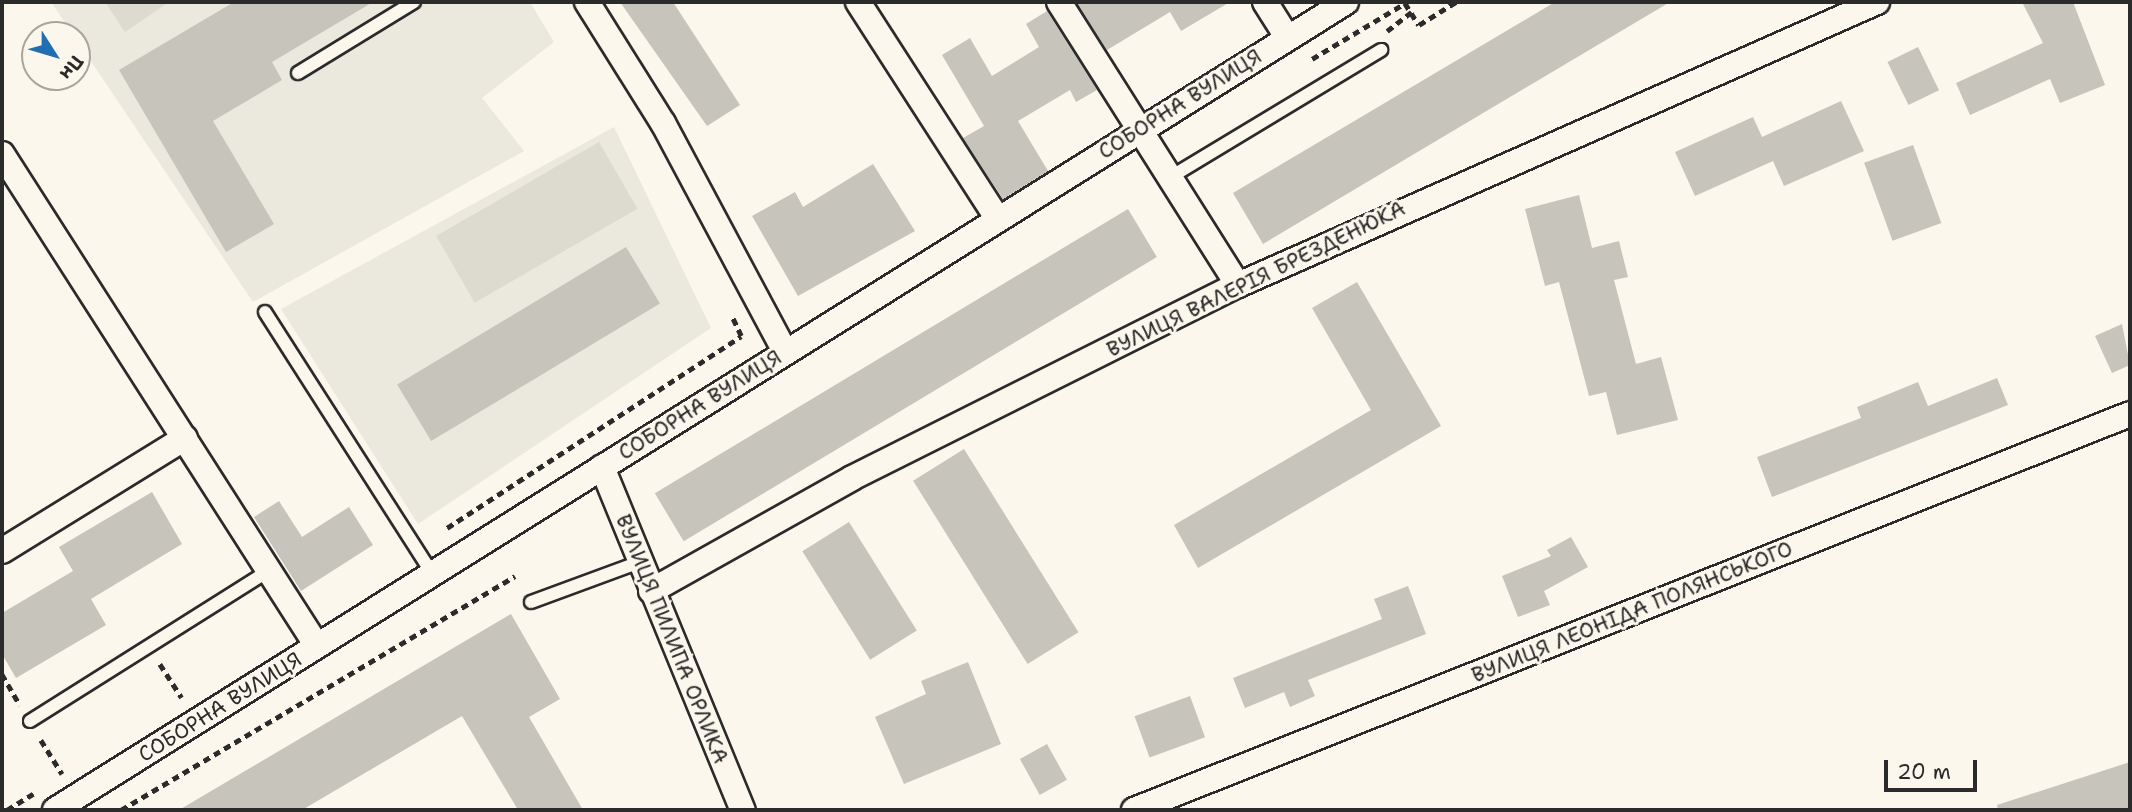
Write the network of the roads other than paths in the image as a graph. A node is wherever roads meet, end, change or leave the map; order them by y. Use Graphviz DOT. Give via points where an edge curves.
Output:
graph roads {
  1 [pos="414,2"];
  2 [pos="587,2"];
  3 [pos="859,2"];
  4 [pos="1059,2"];
  5 [pos="1265,2"];
  6 [pos="1346,2"];
  7 [pos="1877,2"];
  8 [pos="1287,37"];
  9 [pos="1381,50"];
  10 [pos="298,73"];
  11 [pos="1138,131"];
  12 [pos="2,154"];
  13 [pos="1169,178"];
  14 [pos="998,219"];
  15 [pos="1238,285"];
  16 [pos="265,312"];
  17 [pos="785,350"];
  18 [pos="2130,414"];
  19 [pos="185,438"];
  20 [pos="602,467"];
  21 [pos="2,551"];
  22 [pos="640,562"];
  23 [pos="270,570"];
  24 [pos="432,573"];
  25 [pos="651,591"];
  26 [pos="531,602"];
  27 [pos="317,646"];
  28 [pos="30,721"];
  29 [pos="55,810"];
  30 [pos="743,810"];
  31 [pos="1134,810"];
  1 -- 10 [label="lane"];
  2 -- 17 [label="street" via="663,123"];
  3 -- 14 [label="street"];
  4 -- 11 [label="street"];
  5 -- 8 [label="street"];
  6 -- 8 [label="street, СОБОРНА ВУЛИЦЯ"];
  7 -- 15 [label="street, ВУЛИЦЯ ВАЛЕРІЯ БРЕЗДЕНЮКА"];
  8 -- 11 [label="street, СОБОРНА ВУЛИЦЯ"];
  9 -- 13 [label="lane"];
  11 -- 13 [label="street"];
  11 -- 14 [label="street, СОБОРНА ВУЛИЦЯ"];
  12 -- 19 [label="street"];
  13 -- 15 [label="street"];
  14 -- 17 [label="street, СОБОРНА ВУЛИЦЯ"];
  15 -- 25 [label="street, ВУЛИЦЯ ВАЛЕРІЯ БРЕЗДЕНЮКА" via="852,478"];
  16 -- 24 [label="lane"];
  17 -- 20 [label="street, СОБОРНА ВУЛИЦЯ"];
  18 -- 31 [label="street, ВУЛИЦЯ ЛЕОНІДА ПОЛЯНСЬКОГО"];
  19 -- 21 [label="street"];
  19 -- 23 [label="street"];
  20 -- 22 [label="street, ВУЛИЦЯ ПИЛИПА ОРЛИКА"];
  20 -- 24 [label="street, СОБОРНА ВУЛИЦЯ"];
  22 -- 25 [label="street, ВУЛИЦЯ ПИЛИПА ОРЛИКА"];
  22 -- 26 [label="lane"];
  23 -- 27 [label="street"];
  23 -- 28 [label="lane"];
  24 -- 27 [label="street, СОБОРНА ВУЛИЦЯ"];
  25 -- 30 [label="street, ВУЛИЦЯ ПИЛИПА ОРЛИКА"];
  27 -- 29 [label="street, СОБОРНА ВУЛИЦЯ"];
}
